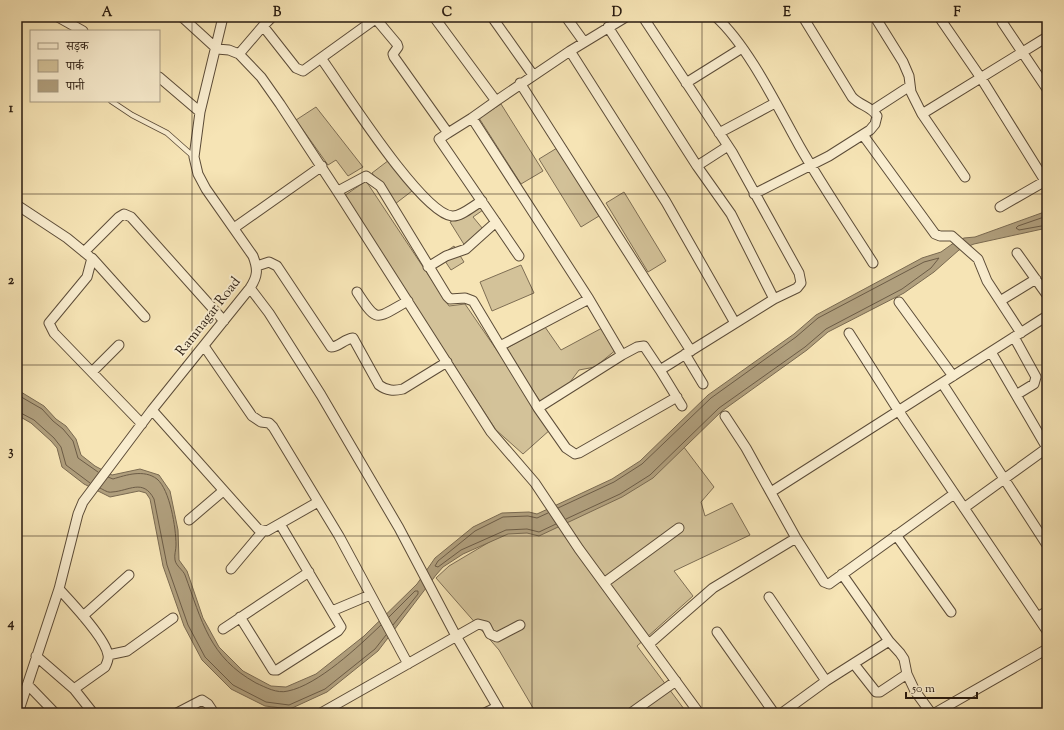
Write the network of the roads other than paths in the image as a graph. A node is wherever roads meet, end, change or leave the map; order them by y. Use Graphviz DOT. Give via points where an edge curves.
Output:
graph roads {
  1 [pos="58,17"];
  2 [pos="182,17"];
  3 [pos="223,17"];
  4 [pos="272,17"];
  5 [pos="434,17"];
  6 [pos="492,17"];
  7 [pos="566,17"];
  8 [pos="626,17"];
  9 [pos="643,17"];
  10 [pos="716,17"];
  11 [pos="803,17"];
  12 [pos="875,17"];
  13 [pos="938,17"];
  14 [pos="1002,17"];
  15 [pos="377,18"];
  16 [pos="263,26"];
  17 [pos="608,27"];
  18 [pos="81,30"];
  19 [pos="1047,37"];
  20 [pos="584,42"];
  21 [pos="742,48"];
  22 [pos="217,49"];
  23 [pos="570,51"];
  24 [pos="1022,52"];
  25 [pos="239,54"];
  26 [pos="321,58"];
  27 [pos="533,75"];
  28 [pos="160,78"];
  29 [pos="981,78"];
  30 [pos="520,83"];
  31 [pos="686,83"];
  32 [pos="910,86"];
  33 [pos="1047,89"];
  34 [pos="496,101"];
  35 [pos="112,102"];
  36 [pos="775,103"];
  37 [pos="873,110"];
  38 [pos="200,112"];
  39 [pos="922,114"];
  40 [pos="472,118"];
  41 [pos="448,133"];
  42 [pos="719,133"];
  43 [pos="863,135"];
  44 [pos="728,146"];
  45 [pos="194,157"];
  46 [pos="811,165"];
  47 [pos="322,166"];
  48 [pos="697,166"];
  49 [pos="965,178"];
  50 [pos="1046,182"];
  51 [pos="338,191"];
  52 [pos="754,194"];
  53 [pos="482,201"];
  54 [pos="17,205"];
  55 [pos="1000,207"];
  56 [pos="496,222"];
  57 [pos="234,228"];
  58 [pos="1017,253"];
  59 [pos="88,255"];
  60 [pos="519,256"];
  61 [pos="873,263"];
  62 [pos="257,266"];
  63 [pos="428,267"];
  64 [pos="1036,279"];
  65 [pos="250,288"];
  66 [pos="357,292"];
  67 [pos="1047,295"];
  68 [pos="589,299"];
  69 [pos="774,299"];
  70 [pos="408,301"];
  71 [pos="1000,301"];
  72 [pos="899,302"];
  73 [pos="1047,316"];
  74 [pos="145,317"];
  75 [pos="224,321"];
  76 [pos="735,323"];
  77 [pos="849,333"];
  78 [pos="1018,335"];
  79 [pos="119,345"];
  80 [pos="204,346"];
  81 [pos="500,346"];
  82 [pos="991,352"];
  83 [pos="688,353"];
  84 [pos="622,355"];
  85 [pos="447,362"];
  86 [pos="660,370"];
  87 [pos="92,372"];
  88 [pos="953,376"];
  89 [pos="942,383"];
  90 [pos="703,384"];
  91 [pos="1016,395"];
  92 [pos="676,397"];
  93 [pos="682,406"];
  94 [pos="538,408"];
  95 [pos="152,410"];
  96 [pos="898,410"];
  97 [pos="725,416"];
  98 [pos="142,424"];
  99 [pos="1004,479"];
  100 [pos="223,491"];
  101 [pos="771,492"];
  102 [pos="954,494"];
  103 [pos="318,502"];
  104 [pos="964,508"];
  105 [pos="188,520"];
  106 [pos="280,524"];
  107 [pos="679,528"];
  108 [pos="263,531"];
  109 [pos="896,534"];
  110 [pos="796,538"];
  111 [pos="1047,544"];
  112 [pos="231,569"];
  113 [pos="309,572"];
  114 [pos="842,574"];
  115 [pos="129,575"];
  116 [pos="604,583"];
  117 [pos="59,589"];
  118 [pos="370,594"];
  119 [pos="769,597"];
  120 [pos="332,611"];
  121 [pos="1047,611"];
  122 [pos="951,612"];
  123 [pos="83,616"];
  124 [pos="240,617"];
  125 [pos="1038,617"];
  126 [pos="173,618"];
  127 [pos="520,625"];
  128 [pos="223,629"];
  129 [pos="1047,631"];
  130 [pos="717,632"];
  131 [pos="456,636"];
  132 [pos="889,641"];
  133 [pos="648,644"];
  134 [pos="1047,649"];
  135 [pos="108,655"];
  136 [pos="36,656"];
  137 [pos="408,664"];
  138 [pos="854,664"];
  139 [pos="907,674"];
  140 [pos="676,681"];
  141 [pos="826,681"];
  142 [pos="28,684"];
  143 [pos="74,689"];
  144 [pos="499,710"];
  145 [pos="940,712"];
  146 [pos="18,713"];
  147 [pos="55,713"];
  148 [pos="93,713"];
  149 [pos="177,713"];
  150 [pos="214,713"];
  151 [pos="321,713"];
  152 [pos="485,713"];
  153 [pos="631,713"];
  154 [pos="699,713"];
  155 [pos="774,713"];
  156 [pos="782,713"];
  157 [pos="931,713"];
  1 -- 18 [label="street"];
  2 -- 22 [label="street"];
  3 -- 22 [label="street"];
  4 -- 16 [label="street"];
  5 -- 34 [label="street"];
  6 -- 27 [label="street"];
  7 -- 20 [label="street"];
  8 -- 17 [label="street"];
  9 -- 31 [label="street"];
  10 -- 21 [label="street"];
  11 -- 37 [label="street" via="852,97 859,104"];
  12 -- 32 [label="street" via="903,62"];
  13 -- 29 [label="street"];
  14 -- 24 [label="street" via="1002,22"];
  15 -- 26 [label="street"];
  15 -- 41 [label="street" via="397,44 394,57"];
  16 -- 25 [label="street"];
  16 -- 26 [label="street" via="300,71 306,70"];
  17 -- 20 [label="street"];
  17 -- 48 [label="street"];
  19 -- 24 [label="street"];
  20 -- 23 [label="street"];
  21 -- 31 [label="street"];
  21 -- 36 [label="street"];
  22 -- 25 [label="street"];
  22 -- 38 [label="street"];
  23 -- 27 [label="street"];
  23 -- 76 [label="street" via="666,202"];
  24 -- 29 [label="street"];
  24 -- 33 [label="street"];
  25 -- 47 [label="street" via="261,78"];
  26 -- 53 [label="street" via="416,190 451,216 456,216"];
  27 -- 30 [label="street"];
  28 -- 38 [label="street"];
  29 -- 39 [label="street"];
  29 -- 50 [label="street"];
  30 -- 34 [label="street"];
  30 -- 83 [label="street"];
  31 -- 42 [label="street"];
  32 -- 37 [label="street"];
  32 -- 39 [label="street"];
  34 -- 40 [label="street"];
  35 -- 45 [label="lane" via="167,133"];
  36 -- 42 [label="street"];
  36 -- 46 [label="street"];
  37 -- 43 [label="street" via="877,116 875,124"];
  38 -- 45 [label="street"];
  39 -- 49 [label="street"];
  40 -- 41 [label="street"];
  40 -- 68 [label="street"];
  41 -- 53 [label="street" via="439,139"];
  42 -- 44 [label="street"];
  43 -- 46 [label="street"];
  43 -- 71 [label="street" via="935,234 952,236 978,258 987,281"];
  44 -- 48 [label="street"];
  44 -- 52 [label="street"];
  45 -- 57 [label="street" via="198,174"];
  46 -- 52 [label="street"];
  46 -- 61 [label="street"];
  47 -- 51 [label="street"];
  47 -- 57 [label="street"];
  48 -- 69 [label="street" via="731,214"];
  50 -- 55 [label="street"];
  51 -- 63 [label="street" via="366,176 380,186"];
  51 -- 70 [label="street"];
  52 -- 69 [label="street" via="799,273 801,283 797,288"];
  53 -- 56 [label="street"];
  54 -- 59 [label="street"];
  56 -- 60 [label="street"];
  56 -- 63 [label="street" via="466,249 446,256"];
  57 -- 62 [label="street"];
  58 -- 64 [label="street"];
  59 -- 74 [label="street"];
  59 -- 75 [label="street" via="119,217 124,214 131,217"];
  59 -- 87 [label="street" via="87,277 49,323 54,333"];
  62 -- 65 [label="street, Ramnagar Road" via="257,274"];
  62 -- 85 [label="street" via="269,262 277,266 331,348 353,338 379,385 384,389 403,389"];
  63 -- 81 [label="street" via="450,299 465,298 473,301"];
  64 -- 67 [label="street"];
  64 -- 71 [label="street"];
  65 -- 75 [label="street, Ramnagar Road"];
  65 -- 131 [label="street" via="270,313 321,395 399,528"];
  66 -- 70 [label="street" via="370,313 375,315 381,315"];
  68 -- 81 [label="street"];
  68 -- 84 [label="street"];
  69 -- 76 [label="street"];
  70 -- 85 [label="street"];
  71 -- 78 [label="street"];
  72 -- 88 [label="street"];
  73 -- 78 [label="street"];
  75 -- 80 [label="street, Ramnagar Road"];
  76 -- 83 [label="street"];
  77 -- 96 [label="street"];
  78 -- 82 [label="street"];
  78 -- 91 [label="street" via="1036,377 1034,384"];
  79 -- 87 [label="street"];
  80 -- 95 [label="street, Ramnagar Road"];
  80 -- 103 [label="street" via="252,416 256,420 269,422 273,427"];
  81 -- 94 [label="street"];
  82 -- 88 [label="street"];
  82 -- 91 [label="street"];
  83 -- 86 [label="street"];
  83 -- 90 [label="street"];
  84 -- 86 [label="street" via="644,346"];
  84 -- 94 [label="street"];
  85 -- 116 [label="street" via="491,432 544,495"];
  86 -- 92 [label="street"];
  87 -- 98 [label="street"];
  88 -- 89 [label="street"];
  89 -- 96 [label="street"];
  89 -- 99 [label="street"];
  91 -- 99 [label="street" via="1047,448"];
  92 -- 93 [label="street"];
  92 -- 94 [label="street" via="575,454 566,448"];
  95 -- 98 [label="street, Ramnagar Road"];
  95 -- 100 [label="street"];
  96 -- 101 [label="street"];
  96 -- 102 [label="street"];
  97 -- 101 [label="street"];
  98 -- 117 [label="street, Ramnagar Road" via="83,502"];
  99 -- 104 [label="street"];
  99 -- 111 [label="street"];
  100 -- 105 [label="street"];
  100 -- 108 [label="street" via="253,524"];
  101 -- 110 [label="street"];
  102 -- 104 [label="street"];
  102 -- 109 [label="street"];
  103 -- 106 [label="street"];
  103 -- 118 [label="street"];
  104 -- 125 [label="street"];
  106 -- 108 [label="street"];
  106 -- 113 [label="street"];
  107 -- 116 [label="street"];
  108 -- 112 [label="street"];
  109 -- 114 [label="street"];
  109 -- 122 [label="street"];
  110 -- 114 [label="street" via="824,582 828,584"];
  110 -- 133 [label="street" via="713,588"];
  113 -- 120 [label="street"];
  113 -- 124 [label="street"];
  114 -- 132 [label="street"];
  115 -- 123 [label="street"];
  116 -- 133 [label="street"];
  117 -- 123 [label="street"];
  117 -- 136 [label="street, Ramnagar Road"];
  118 -- 120 [label="street"];
  118 -- 137 [label="street"];
  119 -- 141 [label="street"];
  120 -- 124 [label="street" via="340,622 341,627 338,631 277,670 270,668"];
  121 -- 125 [label="street"];
  123 -- 135 [label="street"];
  124 -- 128 [label="street"];
  125 -- 129 [label="street"];
  126 -- 135 [label="street" via="127,651"];
  127 -- 131 [label="street" via="498,637 490,634 486,626 478,624"];
  130 -- 155 [label="street"];
  131 -- 137 [label="street"];
  131 -- 144 [label="street"];
  132 -- 138 [label="street"];
  132 -- 139 [label="street" via="904,659"];
  133 -- 140 [label="street"];
  134 -- 145 [label="street"];
  135 -- 143 [label="street" via="105,667"];
  136 -- 142 [label="street, Ramnagar Road"];
  136 -- 143 [label="street"];
  137 -- 151 [label="street"];
  138 -- 139 [label="street" via="876,692 880,692"];
  138 -- 141 [label="street"];
  139 -- 157 [label="street" via="915,691"];
  140 -- 153 [label="street"];
  140 -- 154 [label="street"];
  141 -- 156 [label="street"];
  142 -- 146 [label="street, Ramnagar Road"];
  142 -- 147 [label="street"];
  143 -- 148 [label="street"];
  144 -- 152 [label="street"];
  149 -- 150 [label="street" via="202,700"];
}
